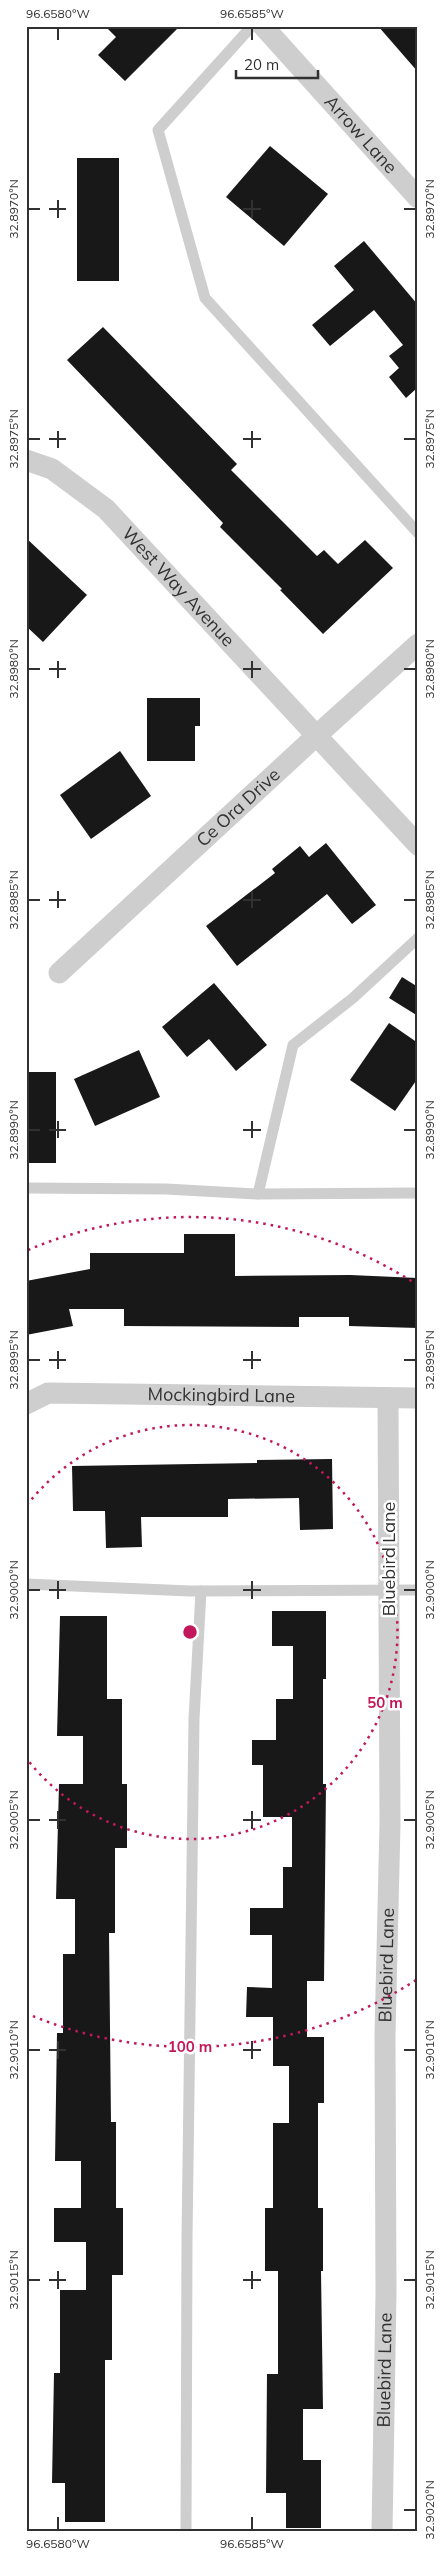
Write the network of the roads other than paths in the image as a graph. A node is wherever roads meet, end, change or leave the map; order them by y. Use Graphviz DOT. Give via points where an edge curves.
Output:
graph roads {
  1 [pos="252,26"];
  2 [pos="263,26"];
  3 [pos="418,198"];
  4 [pos="26,460"];
  5 [pos="418,534"];
  6 [pos="418,644"];
  7 [pos="316,736"];
  8 [pos="418,845"];
  9 [pos="418,938"];
  10 [pos="59,973"];
  11 [pos="26,1188"];
  12 [pos="418,1193"];
  13 [pos="258,1194"];
  14 [pos="388,1398"];
  15 [pos="418,1398"];
  16 [pos="26,1404"];
  17 [pos="26,1584"];
  18 [pos="389,1590"];
  19 [pos="418,1590"];
  20 [pos="201,1591"];
  21 [pos="186,2531"];
  22 [pos="382,2531"];
  1 -- 5 [label="lane" via="158,130 205,298"];
  2 -- 3 [label="street, Arrow Lane"];
  4 -- 7 [label="street, West Way Avenue" via="52,469 106,509"];
  6 -- 7 [label="street, Ce Ora Drive"];
  7 -- 8 [label="street, West Way Avenue"];
  7 -- 10 [label="street, Ce Ora Drive"];
  9 -- 13 [label="lane" via="353,998 293,1045"];
  11 -- 13 [label="lane" via="166,1189"];
  12 -- 13 [label="lane"];
  14 -- 15 [label="street, Mockingbird Lane"];
  14 -- 16 [label="street, Mockingbird Lane" via="48,1393"];
  14 -- 18 [label="street, Bluebird Lane"];
  17 -- 20 [label="lane"];
  18 -- 19 [label="lane"];
  18 -- 20 [label="lane"];
  18 -- 22 [label="street, Bluebird Lane" via="390,1824 385,2035 386,2293"];
  20 -- 21 [label="lane" via="194,1719"];
}
